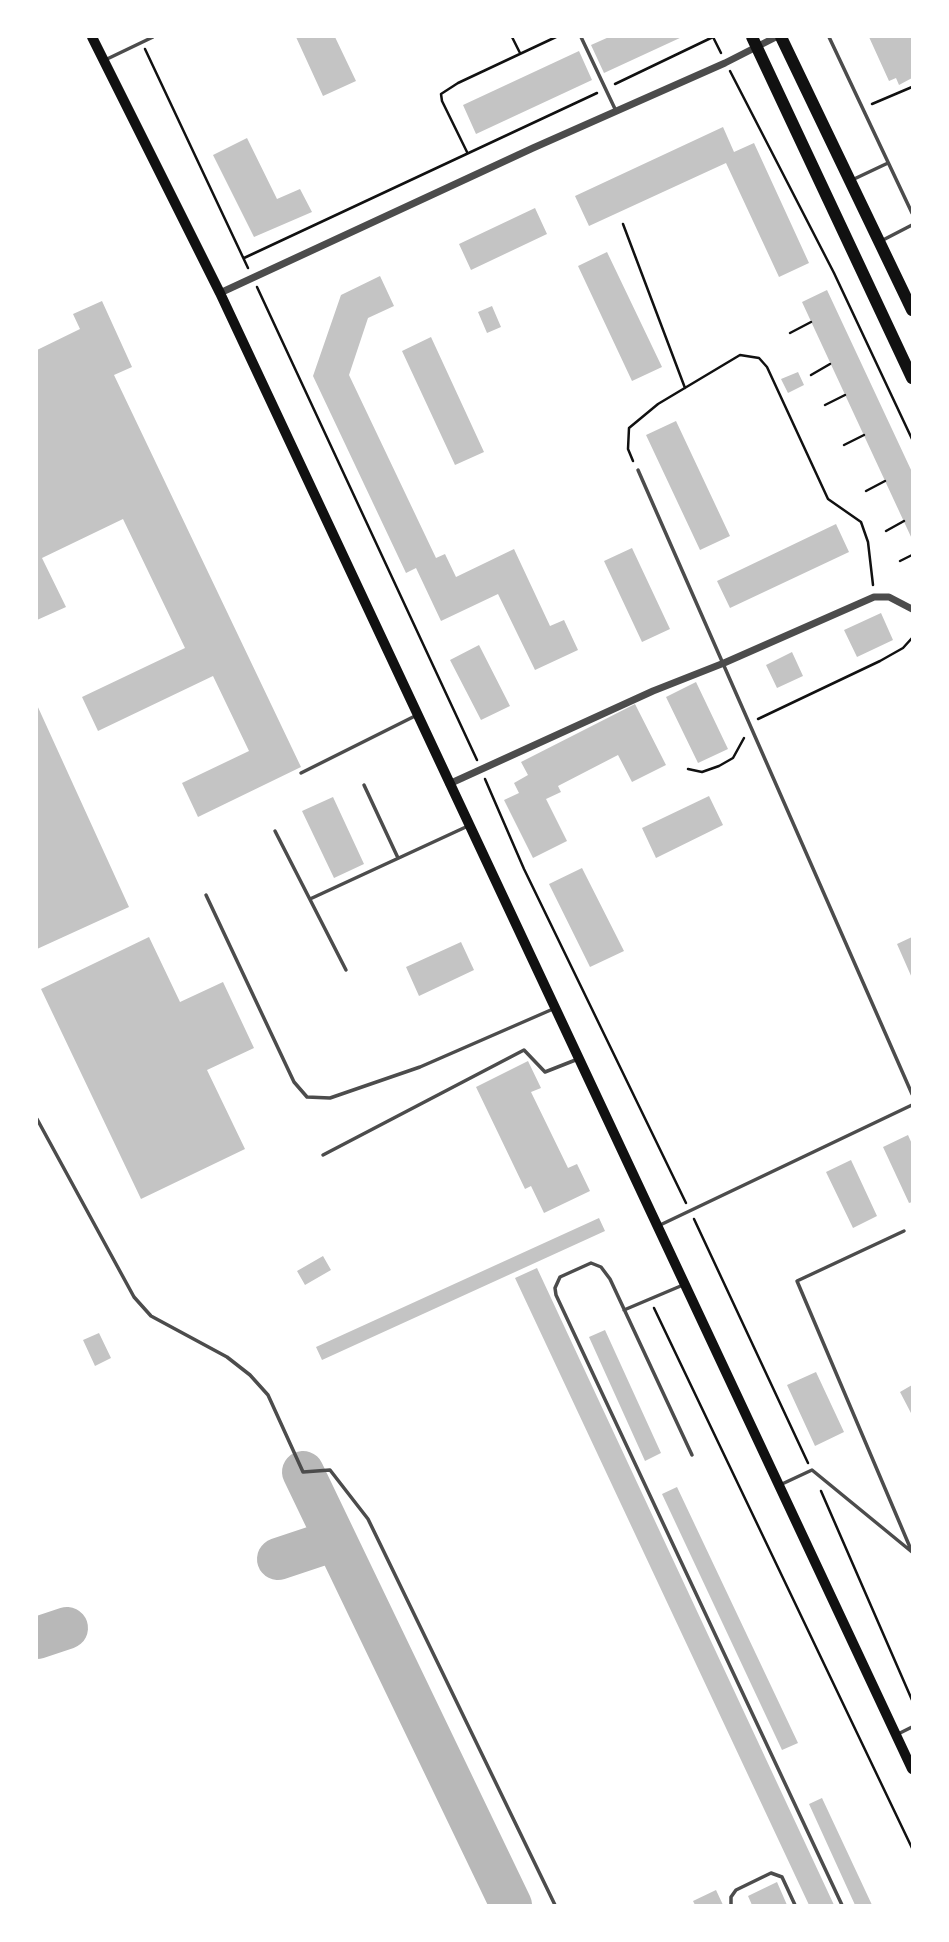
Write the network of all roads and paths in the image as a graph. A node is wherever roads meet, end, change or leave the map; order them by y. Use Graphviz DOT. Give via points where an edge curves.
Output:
graph roads {
  1 [pos="93,37"];
  2 [pos="153,37"];
  3 [pos="513,37"];
  4 [pos="556,37"];
  5 [pos="581,37"];
  6 [pos="713,37"];
  7 [pos="778,37"];
  8 [pos="829,37"];
  9 [pos="142,42"];
  10 [pos="755,42"];
  11 [pos="520,53"];
  12 [pos="104,61"];
  13 [pos="725,63"];
  14 [pos="912,87"];
  15 [pos="606,89"];
  16 [pos="863,108"];
  17 [pos="616,111"];
  18 [pos="468,153"];
  19 [pos="888,163"];
  20 [pos="850,181"];
  21 [pos="912,213"];
  22 [pos="622,224"];
  23 [pos="912,225"];
  24 [pos="880,242"];
  25 [pos="243,258"];
  26 [pos="253,278"];
  27 [pos="220,293"];
  28 [pos="912,310"];
  29 [pos="811,323"];
  30 [pos="790,333"];
  31 [pos="830,364"];
  32 [pos="811,375"];
  33 [pos="912,378"];
  34 [pos="685,388"];
  35 [pos="845,394"];
  36 [pos="825,405"];
  37 [pos="864,435"];
  38 [pos="912,439"];
  39 [pos="844,445"];
  40 [pos="638,470"];
  41 [pos="885,481"];
  42 [pos="866,491"];
  43 [pos="904,521"];
  44 [pos="886,531"];
  45 [pos="912,555"];
  46 [pos="900,561"];
  47 [pos="874,597"];
  48 [pos="912,609"];
  49 [pos="912,639"];
  50 [pos="724,663"];
  51 [pos="417,715"];
  52 [pos="750,723"];
  53 [pos="688,769"];
  54 [pos="482,770"];
  55 [pos="301,773"];
  56 [pos="449,784"];
  57 [pos="364,785"];
  58 [pos="470,825"];
  59 [pos="275,831"];
  60 [pos="397,859"];
  61 [pos="206,895"];
  62 [pos="310,899"];
  63 [pos="346,970"];
  64 [pos="555,1008"];
  65 [pos="579,1058"];
  66 [pos="912,1094"];
  67 [pos="912,1105"];
  68 [pos="37,1119"];
  69 [pos="323,1155"];
  70 [pos="690,1211"];
  71 [pos="657,1226"];
  72 [pos="904,1231"];
  73 [pos="685,1284"];
  74 [pos="650,1298"];
  75 [pos="624,1310"];
  76 [pos="692,1455"];
  77 [pos="811,1470"];
  78 [pos="779,1485"];
  79 [pos="912,1552"];
  80 [pos="912,1700"];
  81 [pos="912,1727"];
  82 [pos="896,1735"];
  83 [pos="912,1769"];
  84 [pos="912,1848"];
  85 [pos="555,1905"];
  86 [pos="731,1905"];
  87 [pos="795,1905"];
  88 [pos="842,1905"];
  1 -- 12 [label="main road"];
  2 -- 9 [label="lane"];
  3 -- 11 [label="path"];
  4 -- 11 [label="path"];
  5 -- 15 [label="lane"];
  6 -- 13 [label="path"];
  6 -- 15 [label="path"];
  7 -- 10 [label="street"];
  7 -- 20 [label="main road"];
  8 -- 16 [label="lane"];
  9 -- 12 [label="lane"];
  9 -- 25 [label="path"];
  10 -- 13 [label="street"];
  10 -- 33 [label="main road"];
  11 -- 18 [label="path" via="441,94"];
  12 -- 27 [label="main road"];
  13 -- 17 [label="street"];
  13 -- 38 [label="path" via="834,273"];
  14 -- 16 [label="path"];
  15 -- 17 [label="lane"];
  15 -- 18 [label="path"];
  16 -- 19 [label="lane"];
  17 -- 26 [label="street"];
  18 -- 25 [label="path"];
  19 -- 20 [label="lane"];
  19 -- 21 [label="lane"];
  20 -- 24 [label="main road"];
  22 -- 34 [label="path"];
  23 -- 24 [label="lane"];
  24 -- 28 [label="main road"];
  25 -- 26 [label="path"];
  26 -- 27 [label="street"];
  26 -- 54 [label="path"];
  27 -- 51 [label="main road"];
  29 -- 30 [label="path"];
  31 -- 32 [label="path"];
  34 -- 40 [label="path" via="629,428 628,449"];
  34 -- 47 [label="path" via="740,355 759,358 828,499 861,522"];
  35 -- 36 [label="path"];
  37 -- 39 [label="path"];
  40 -- 50 [label="lane"];
  41 -- 42 [label="path"];
  43 -- 44 [label="path"];
  45 -- 46 [label="path"];
  47 -- 48 [label="street" via="889,597"];
  47 -- 50 [label="street"];
  49 -- 52 [label="path" via="880,661"];
  50 -- 52 [label="lane"];
  50 -- 54 [label="street"];
  51 -- 55 [label="lane"];
  51 -- 56 [label="main road"];
  52 -- 53 [label="path" via="733,758 702,772"];
  52 -- 66 [label="lane"];
  54 -- 56 [label="street"];
  54 -- 70 [label="path" via="524,869"];
  56 -- 58 [label="main road"];
  57 -- 60 [label="lane"];
  58 -- 60 [label="lane"];
  58 -- 64 [label="main road"];
  59 -- 62 [label="lane"];
  60 -- 62 [label="lane"];
  61 -- 64 [label="lane" via="294,1082 307,1097 330,1098 420,1068"];
  62 -- 63 [label="lane"];
  64 -- 65 [label="main road"];
  65 -- 69 [label="lane" via="545,1072 524,1050"];
  65 -- 71 [label="main road"];
  67 -- 70 [label="lane"];
  68 -- 85 [label="lane" via="134,1297 151,1316 227,1357 250,1375 268,1395 303,1472 330,1470 368,1519"];
  70 -- 71 [label="lane"];
  70 -- 77 [label="path"];
  71 -- 73 [label="main road"];
  72 -- 79 [label="lane" via="797,1281"];
  73 -- 74 [label="lane"];
  73 -- 78 [label="main road"];
  74 -- 75 [label="lane"];
  74 -- 84 [label="path"];
  75 -- 76 [label="lane"];
  75 -- 88 [label="lane" via="601,1267 591,1263 559,1277 556,1295"];
  77 -- 78 [label="lane"];
  77 -- 79 [label="lane"];
  77 -- 80 [label="path"];
  78 -- 82 [label="main road"];
  81 -- 82 [label="lane"];
  82 -- 83 [label="main road"];
  86 -- 87 [label="lane" via="736,1890 771,1873 782,1877"];
}
